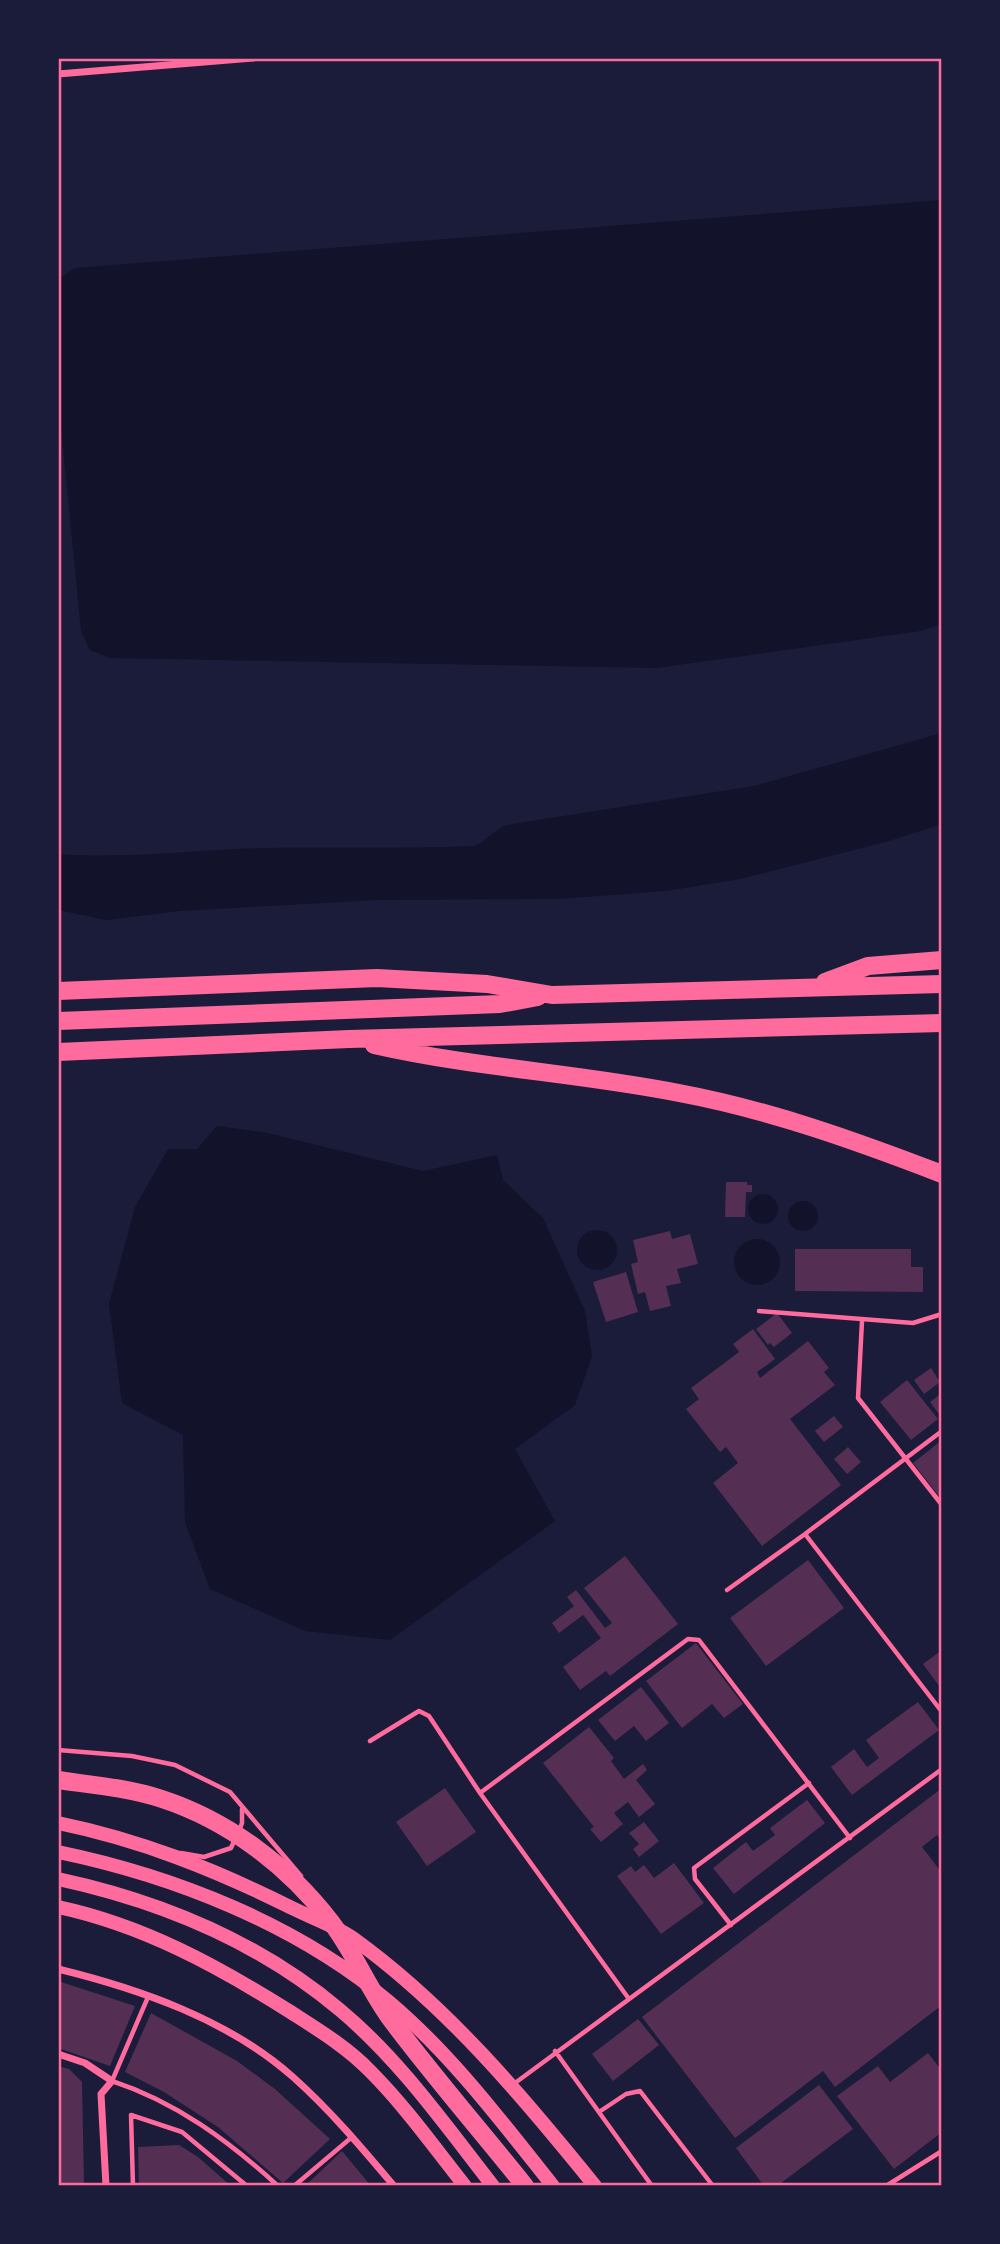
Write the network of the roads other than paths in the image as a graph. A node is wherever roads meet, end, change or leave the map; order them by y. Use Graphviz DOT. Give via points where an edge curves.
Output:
graph roads {
  1 [pos="253,58"];
  2 [pos="58,74"];
  3 [pos="942,960"];
  4 [pos="942,984"];
  5 [pos="808,988"];
  6 [pos="58,991"];
  7 [pos="552,995"];
  8 [pos="58,1021"];
  9 [pos="942,1023"];
  10 [pos="349,1039"];
  11 [pos="58,1052"];
  12 [pos="942,1174"];
  13 [pos="759,1311"];
  14 [pos="942,1314"];
  15 [pos="863,1321"];
  16 [pos="942,1431"];
  17 [pos="905,1458"];
  18 [pos="942,1505"];
  19 [pos="805,1534"];
  20 [pos="727,1590"];
  21 [pos="942,1712"];
  22 [pos="370,1741"];
  23 [pos="58,1750"];
  24 [pos="942,1769"];
  25 [pos="58,1780"];
  26 [pos="809,1783"];
  27 [pos="480,1793"];
  28 [pos="242,1808"];
  29 [pos="58,1823"];
  30 [pos="850,1838"];
  31 [pos="163,1850"];
  32 [pos="58,1852"];
  33 [pos="58,1879"];
  34 [pos="58,1907"];
  35 [pos="731,1925"];
  36 [pos="352,1937"];
  37 [pos="58,1969"];
  38 [pos="148,1997"];
  39 [pos="629,1999"];
  40 [pos="555,2051"];
  41 [pos="58,2054"];
  42 [pos="113,2081"];
  43 [pos="513,2086"];
  44 [pos="599,2112"];
  45 [pos="352,2137"];
  46 [pos="942,2151"];
  47 [pos="493,2185"];
  48 [pos="106,2186"];
  49 [pos="133,2186"];
  50 [pos="247,2186"];
  51 [pos="278,2186"];
  52 [pos="294,2186"];
  53 [pos="394,2186"];
  54 [pos="464,2186"];
  55 [pos="525,2186"];
  56 [pos="553,2186"];
  57 [pos="595,2186"];
  58 [pos="652,2186"];
  59 [pos="713,2186"];
  60 [pos="886,2186"];
  1 -- 2 [label="street"];
  3 -- 5 [label="highway" via="868,966"];
  4 -- 5 [label="highway"];
  5 -- 7 [label="highway"];
  6 -- 7 [label="highway" via="377,978 486,984"];
  7 -- 8 [label="highway" via="500,1004"];
  9 -- 10 [label="highway"];
  10 -- 11 [label="highway"];
  10 -- 12 [label="highway" via="427,1057 599,1080 734,1105 803,1124"];
  13 -- 15 [label="lane"];
  14 -- 15 [label="lane" via="913,1323"];
  15 -- 17 [label="lane" via="858,1398"];
  16 -- 17 [label="lane"];
  17 -- 18 [label="lane"];
  17 -- 19 [label="lane"];
  19 -- 20 [label="lane"];
  19 -- 21 [label="lane"];
  22 -- 27 [label="lane" via="419,1711 429,1716"];
  23 -- 28 [label="lane" via="175,1765 230,1792"];
  24 -- 30 [label="lane"];
  25 -- 55 [label="highway" via="162,1799 246,1841 290,1875 332,1923 390,2019"];
  26 -- 27 [label="lane" via="699,1640 688,1639"];
  26 -- 30 [label="lane"];
  26 -- 35 [label="lane" via="694,1868 695,1879"];
  27 -- 39 [label="lane"];
  28 -- 31 [label="lane" via="243,1822 231,1847 204,1857"];
  28 -- 36 [label="lane"];
  29 -- 31 [label="main road"];
  30 -- 35 [label="lane"];
  31 -- 36 [label="main road"];
  32 -- 56 [label="main road" via="112,1863 194,1891 304,1944 357,1978 388,2000 443,2054"];
  33 -- 47 [label="main road" via="130,1897 196,1921 294,1974 368,2036"];
  34 -- 54 [label="main road" via="125,1925 183,1949 232,1974 331,2038 369,2069"];
  35 -- 39 [label="lane"];
  36 -- 43 [label="main road" via="411,1985"];
  37 -- 38 [label="street"];
  38 -- 42 [label="lane"];
  38 -- 45 [label="street" via="215,2024 291,2075"];
  39 -- 40 [label="lane"];
  40 -- 43 [label="lane" via="517,2078"];
  40 -- 44 [label="lane"];
  41 -- 42 [label="street" via="85,2063"];
  42 -- 48 [label="street" via="102,2094"];
  42 -- 51 [label="lane" via="141,2090 210,2130"];
  43 -- 57 [label="main road"];
  44 -- 58 [label="lane"];
  44 -- 59 [label="lane" via="626,2094 640,2091"];
  45 -- 52 [label="lane"];
  45 -- 53 [label="street"];
  46 -- 60 [label="lane"];
  49 -- 50 [label="lane" via="131,2115 181,2133"];
}
